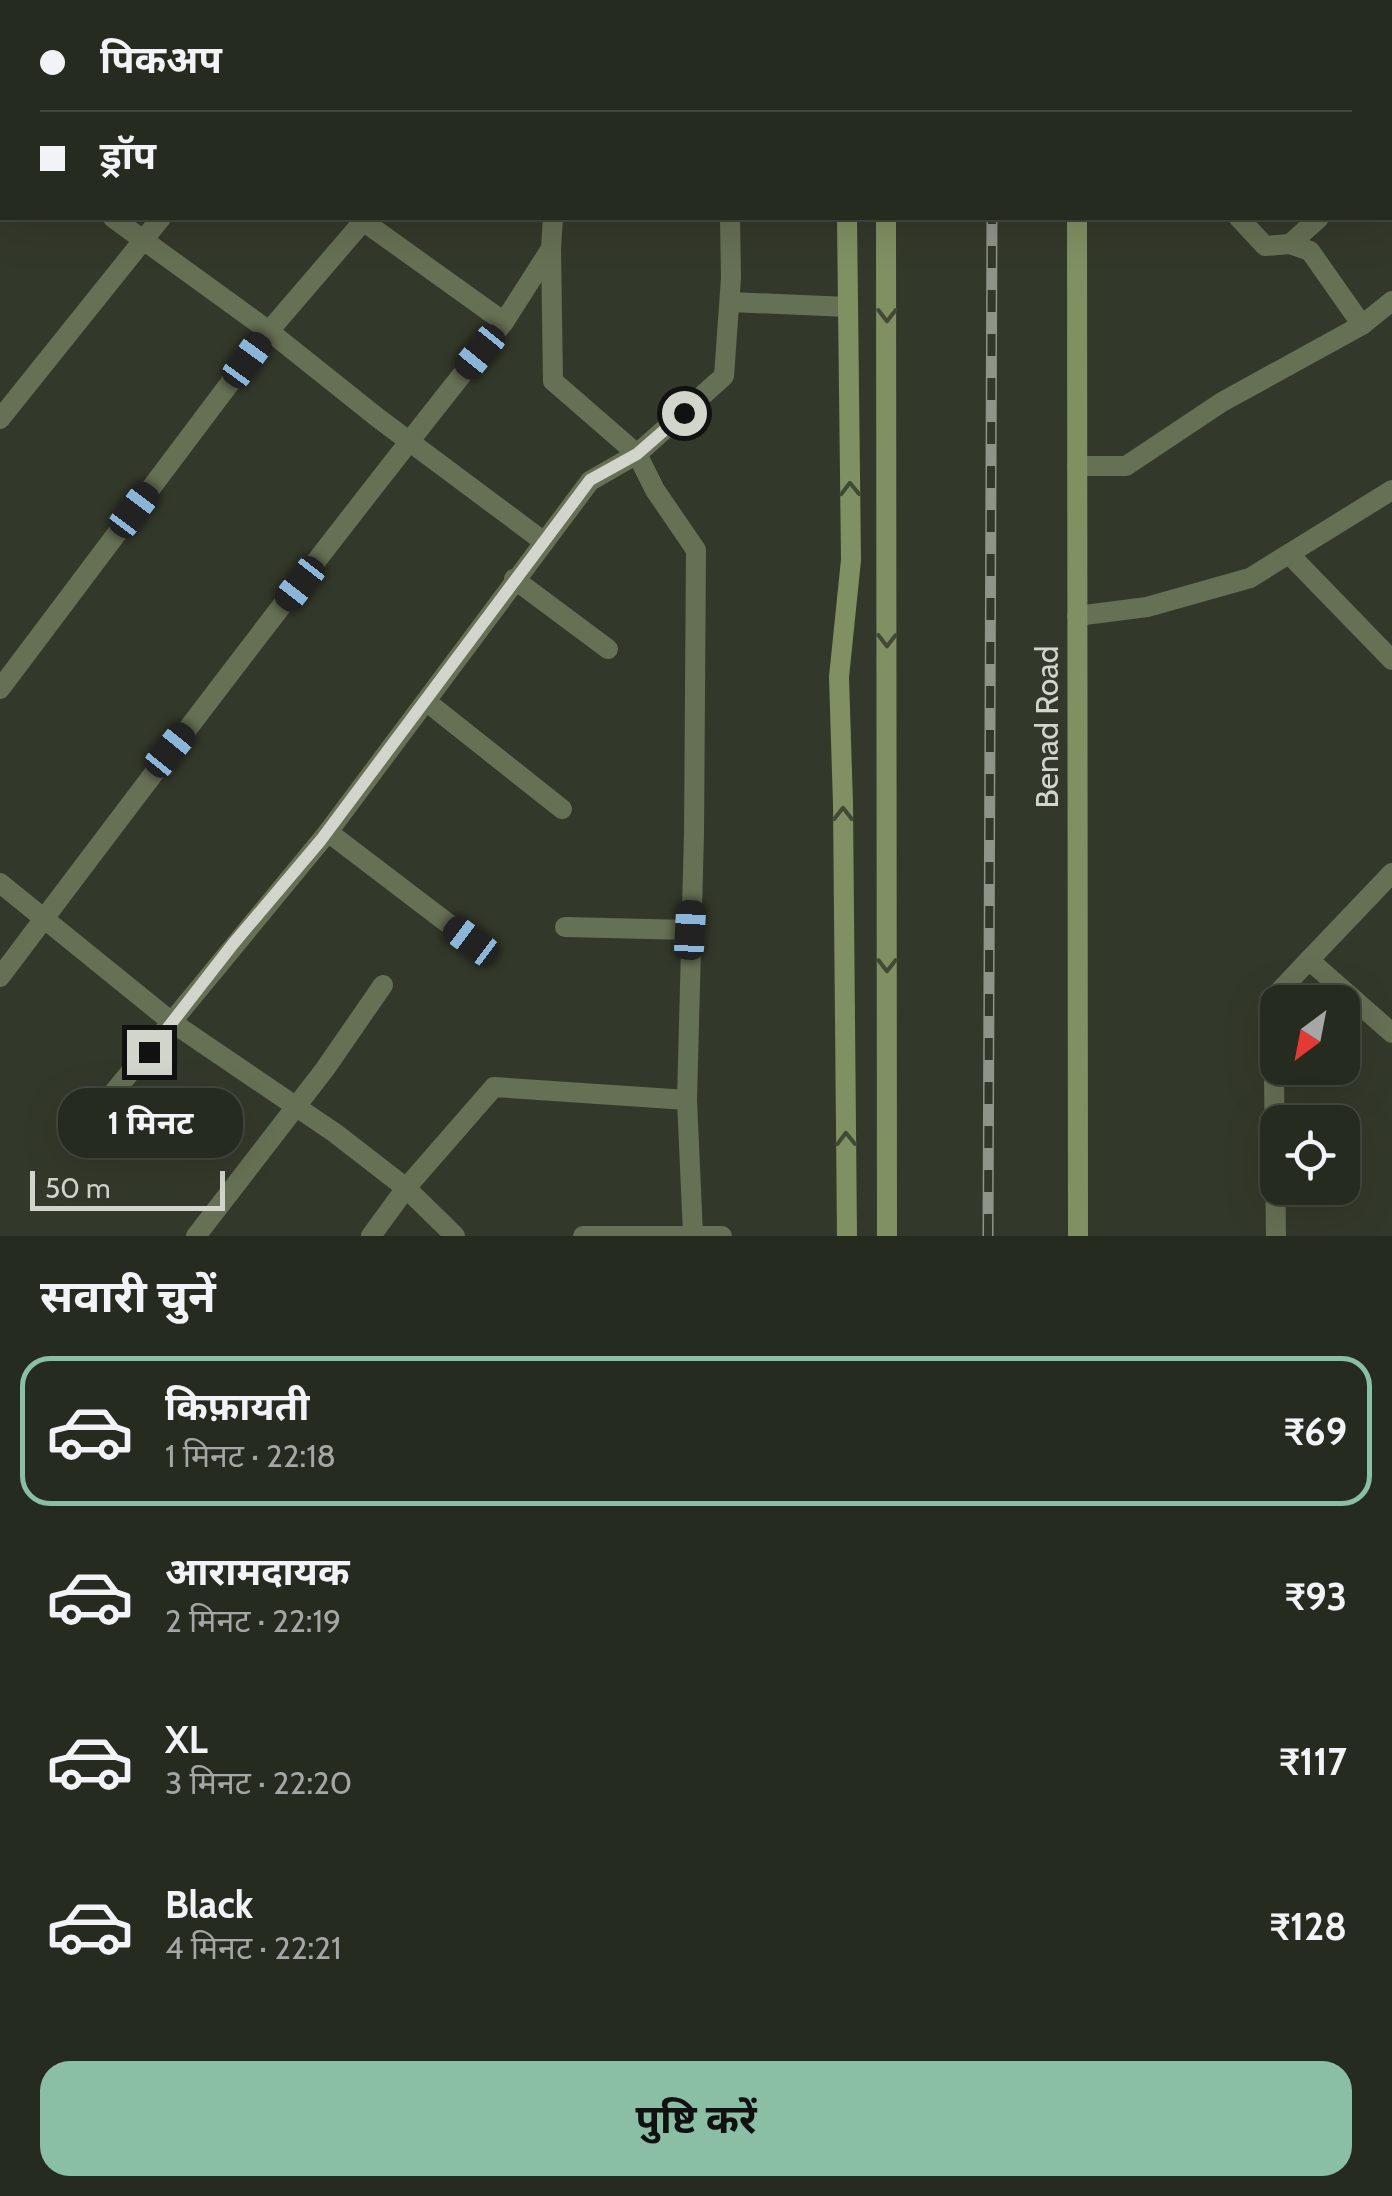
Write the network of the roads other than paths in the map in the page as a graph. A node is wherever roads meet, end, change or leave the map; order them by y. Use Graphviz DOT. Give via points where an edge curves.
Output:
graph roads {
  1 [pos="116,220"];
  2 [pos="159,220"];
  3 [pos="364,220"];
  4 [pos="366,220"];
  5 [pos="554,220"];
  6 [pos="730,220"];
  7 [pos="847,220"];
  8 [pos="886,220"];
  9 [pos="1077,220"];
  10 [pos="1241,220"];
  11 [pos="1317,220"];
  12 [pos="143,240"];
  13 [pos="1290,244"];
  14 [pos="550,248"];
  15 [pos="1392,301"];
  16 [pos="730,302"];
  17 [pos="848,307"];
  18 [pos="504,322"];
  19 [pos="1362,325"];
  20 [pos="268,331"];
  21 [pos="0,419"];
  22 [pos="409,441"];
  23 [pos="637,454"];
  24 [pos="1077,466"];
  25 [pos="1392,490"];
  26 [pos="544,541"];
  27 [pos="1289,554"];
  28 [pos="514,579"];
  29 [pos="1077,616"];
  30 [pos="608,650"];
  31 [pos="1392,660"];
  32 [pos="0,689"];
  33 [pos="426,702"];
  34 [pos="562,809"];
  35 [pos="328,832"];
  36 [pos="1392,873"];
  37 [pos="0,883"];
  38 [pos="45,917"];
  39 [pos="565,927"];
  40 [pos="690,930"];
  41 [pos="471,941"];
  42 [pos="1308,960"];
  43 [pos="0,978"];
  44 [pos="383,985"];
  45 [pos="173,1023"];
  46 [pos="1392,1033"];
  47 [pos="687,1100"];
  48 [pos="296,1106"];
  49 [pos="76,1138"];
  50 [pos="406,1188"];
  51 [pos="694,1234"];
  52 [pos="196,1236"];
  53 [pos="371,1236"];
  54 [pos="455,1236"];
  55 [pos="583,1236"];
  56 [pos="616,1236"];
  57 [pos="722,1236"];
  58 [pos="847,1236"];
  59 [pos="887,1236"];
  60 [pos="1078,1236"];
  61 [pos="1276,1236"];
  1 -- 12 [label="street"];
  2 -- 12 [label="street"];
  3 -- 20 [label="street"];
  4 -- 18 [label="street"];
  5 -- 14 [label="street"];
  6 -- 16 [label="street"];
  7 -- 17 [label="street"];
  8 -- 59 [label="street, one-way"];
  9 -- 24 [label="street, Benad Road"];
  10 -- 13 [label="street" via="1266,246"];
  11 -- 13 [label="street"];
  12 -- 20 [label="street"];
  12 -- 21 [label="street"];
  13 -- 19 [label="street" via="1310,251"];
  14 -- 18 [label="street"];
  14 -- 23 [label="street" via="552,381"];
  15 -- 19 [label="street"];
  16 -- 17 [label="street"];
  16 -- 23 [label="street" via="724,376"];
  58 -- 17 [label="street, one-way" via="839,677 851,560"];
  18 -- 22 [label="street"];
  19 -- 24 [label="street" via="1222,402 1126,466"];
  20 -- 22 [label="street"];
  20 -- 32 [label="street"];
  22 -- 26 [label="street"];
  22 -- 38 [label="street"];
  23 -- 26 [label="street" via="590,480"];
  23 -- 40 [label="street" via="696,550"];
  24 -- 29 [label="street, Benad Road"];
  25 -- 27 [label="street"];
  26 -- 28 [label="street"];
  27 -- 29 [label="street" via="1250,578 1147,607"];
  27 -- 31 [label="street"];
  28 -- 30 [label="street"];
  28 -- 33 [label="street"];
  29 -- 60 [label="street, Benad Road"];
  33 -- 34 [label="street"];
  33 -- 35 [label="street"];
  35 -- 41 [label="street"];
  35 -- 45 [label="street"];
  36 -- 42 [label="street"];
  37 -- 38 [label="street"];
  38 -- 43 [label="street"];
  38 -- 45 [label="street"];
  39 -- 40 [label="street"];
  40 -- 47 [label="street"];
  42 -- 46 [label="street"];
  42 -- 61 [label="street" via="1273,998"];
  44 -- 48 [label="street"];
  45 -- 48 [label="street"];
  45 -- 49 [label="street"];
  47 -- 50 [label="street" via="494,1087"];
  47 -- 51 [label="street"];
  48 -- 50 [label="street"];
  48 -- 52 [label="street"];
  50 -- 53 [label="street"];
  50 -- 54 [label="street"];
  51 -- 56 [label="street"];
  51 -- 57 [label="street"];
  55 -- 56 [label="street"];
}
